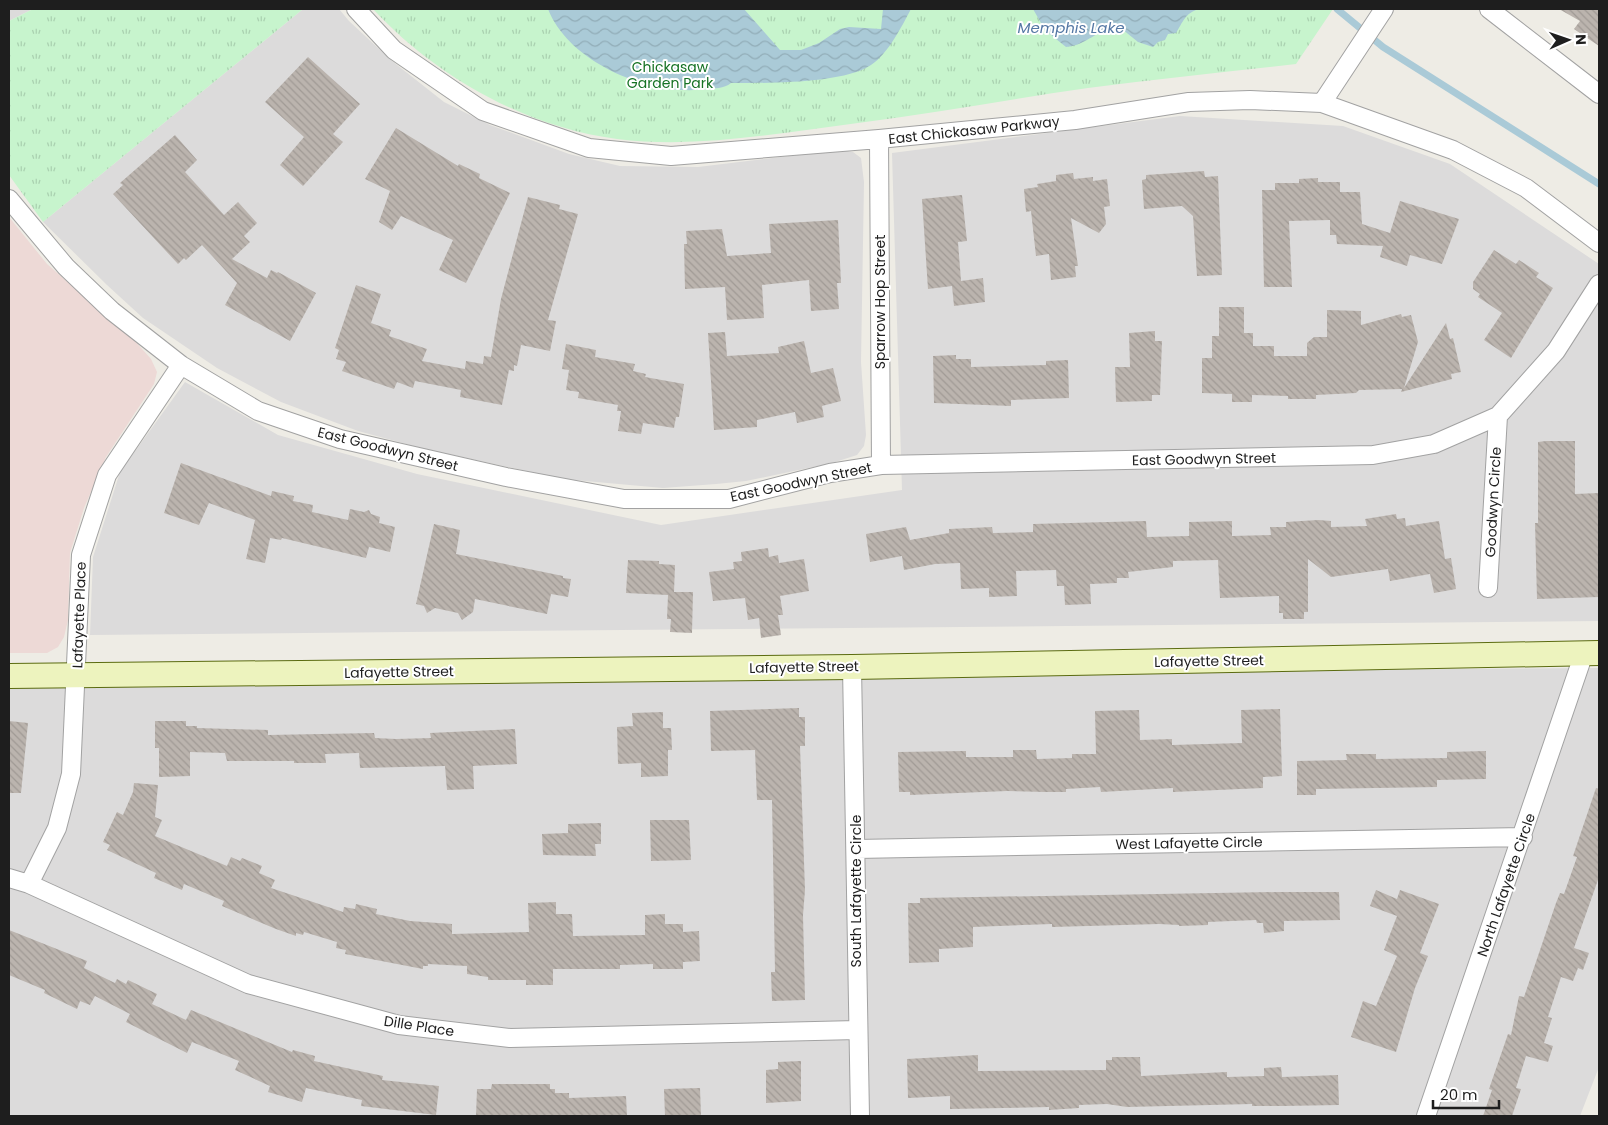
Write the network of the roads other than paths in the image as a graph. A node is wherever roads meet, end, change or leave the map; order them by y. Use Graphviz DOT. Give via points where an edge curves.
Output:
graph roads {
  1 [pos="356,9"];
  2 [pos="1384,9"];
  3 [pos="1489,9"];
  4 [pos="1599,94"];
  5 [pos="1322,103"];
  6 [pos="879,139"];
  7 [pos="9,199"];
  8 [pos="1599,243"];
  9 [pos="1599,284"];
  10 [pos="181,365"];
  11 [pos="1498,416"];
  12 [pos="880,465"];
  13 [pos="1488,588"];
  14 [pos="1592,653"];
  15 [pos="852,667"];
  16 [pos="9,676"];
  17 [pos="77,676"];
  18 [pos="1523,837"];
  19 [pos="856,849"];
  20 [pos="9,878"];
  21 [pos="29,884"];
  22 [pos="857,1030"];
  23 [pos="860,1116"];
  24 [pos="1426,1116"];
  1 -- 6 [label="street, East Chickasaw Parkway" via="394,50 483,111 590,148 671,156"];
  2 -- 5 [label="street"];
  3 -- 4 [label="street"];
  5 -- 6 [label="street, East Chickasaw Parkway" via="1189,102 1075,120"];
  5 -- 8 [label="street, East Chickasaw Parkway" via="1453,150 1526,188"];
  6 -- 12 [label="street, Sparrow Hop Street"];
  7 -- 10 [label="street, East Goodwyn Street" via="66,267 112,311"];
  9 -- 11 [label="street" via="1556,351"];
  10 -- 12 [label="street, East Goodwyn Street" via="258,411 340,439 506,477 624,499 729,499 830,473"];
  10 -- 17 [label="street, Lafayette Place" via="107,475 81,555"];
  11 -- 12 [label="street, East Goodwyn Street" via="1434,444 1373,455"];
  11 -- 13 [label="street, Goodwyn Circle"];
  14 -- 15 [label="street, Lafayette Street"];
  14 -- 18 [label="street, North Lafayette Circle"];
  15 -- 17 [label="street, Lafayette Street"];
  15 -- 19 [label="street, South Lafayette Circle"];
  16 -- 17 [label="street, Lafayette Street"];
  17 -- 21 [label="street, Lafayette Place" via="71,774 56,828"];
  18 -- 19 [label="street, West Lafayette Circle"];
  18 -- 24 [label="street, North Lafayette Circle"];
  19 -- 22 [label="street, South Lafayette Circle"];
  20 -- 21 [label="street, Dille Place"];
  21 -- 22 [label="street, Dille Place" via="248,984 399,1025 510,1038"];
  22 -- 23 [label="street, South Lafayette Circle"];
}
